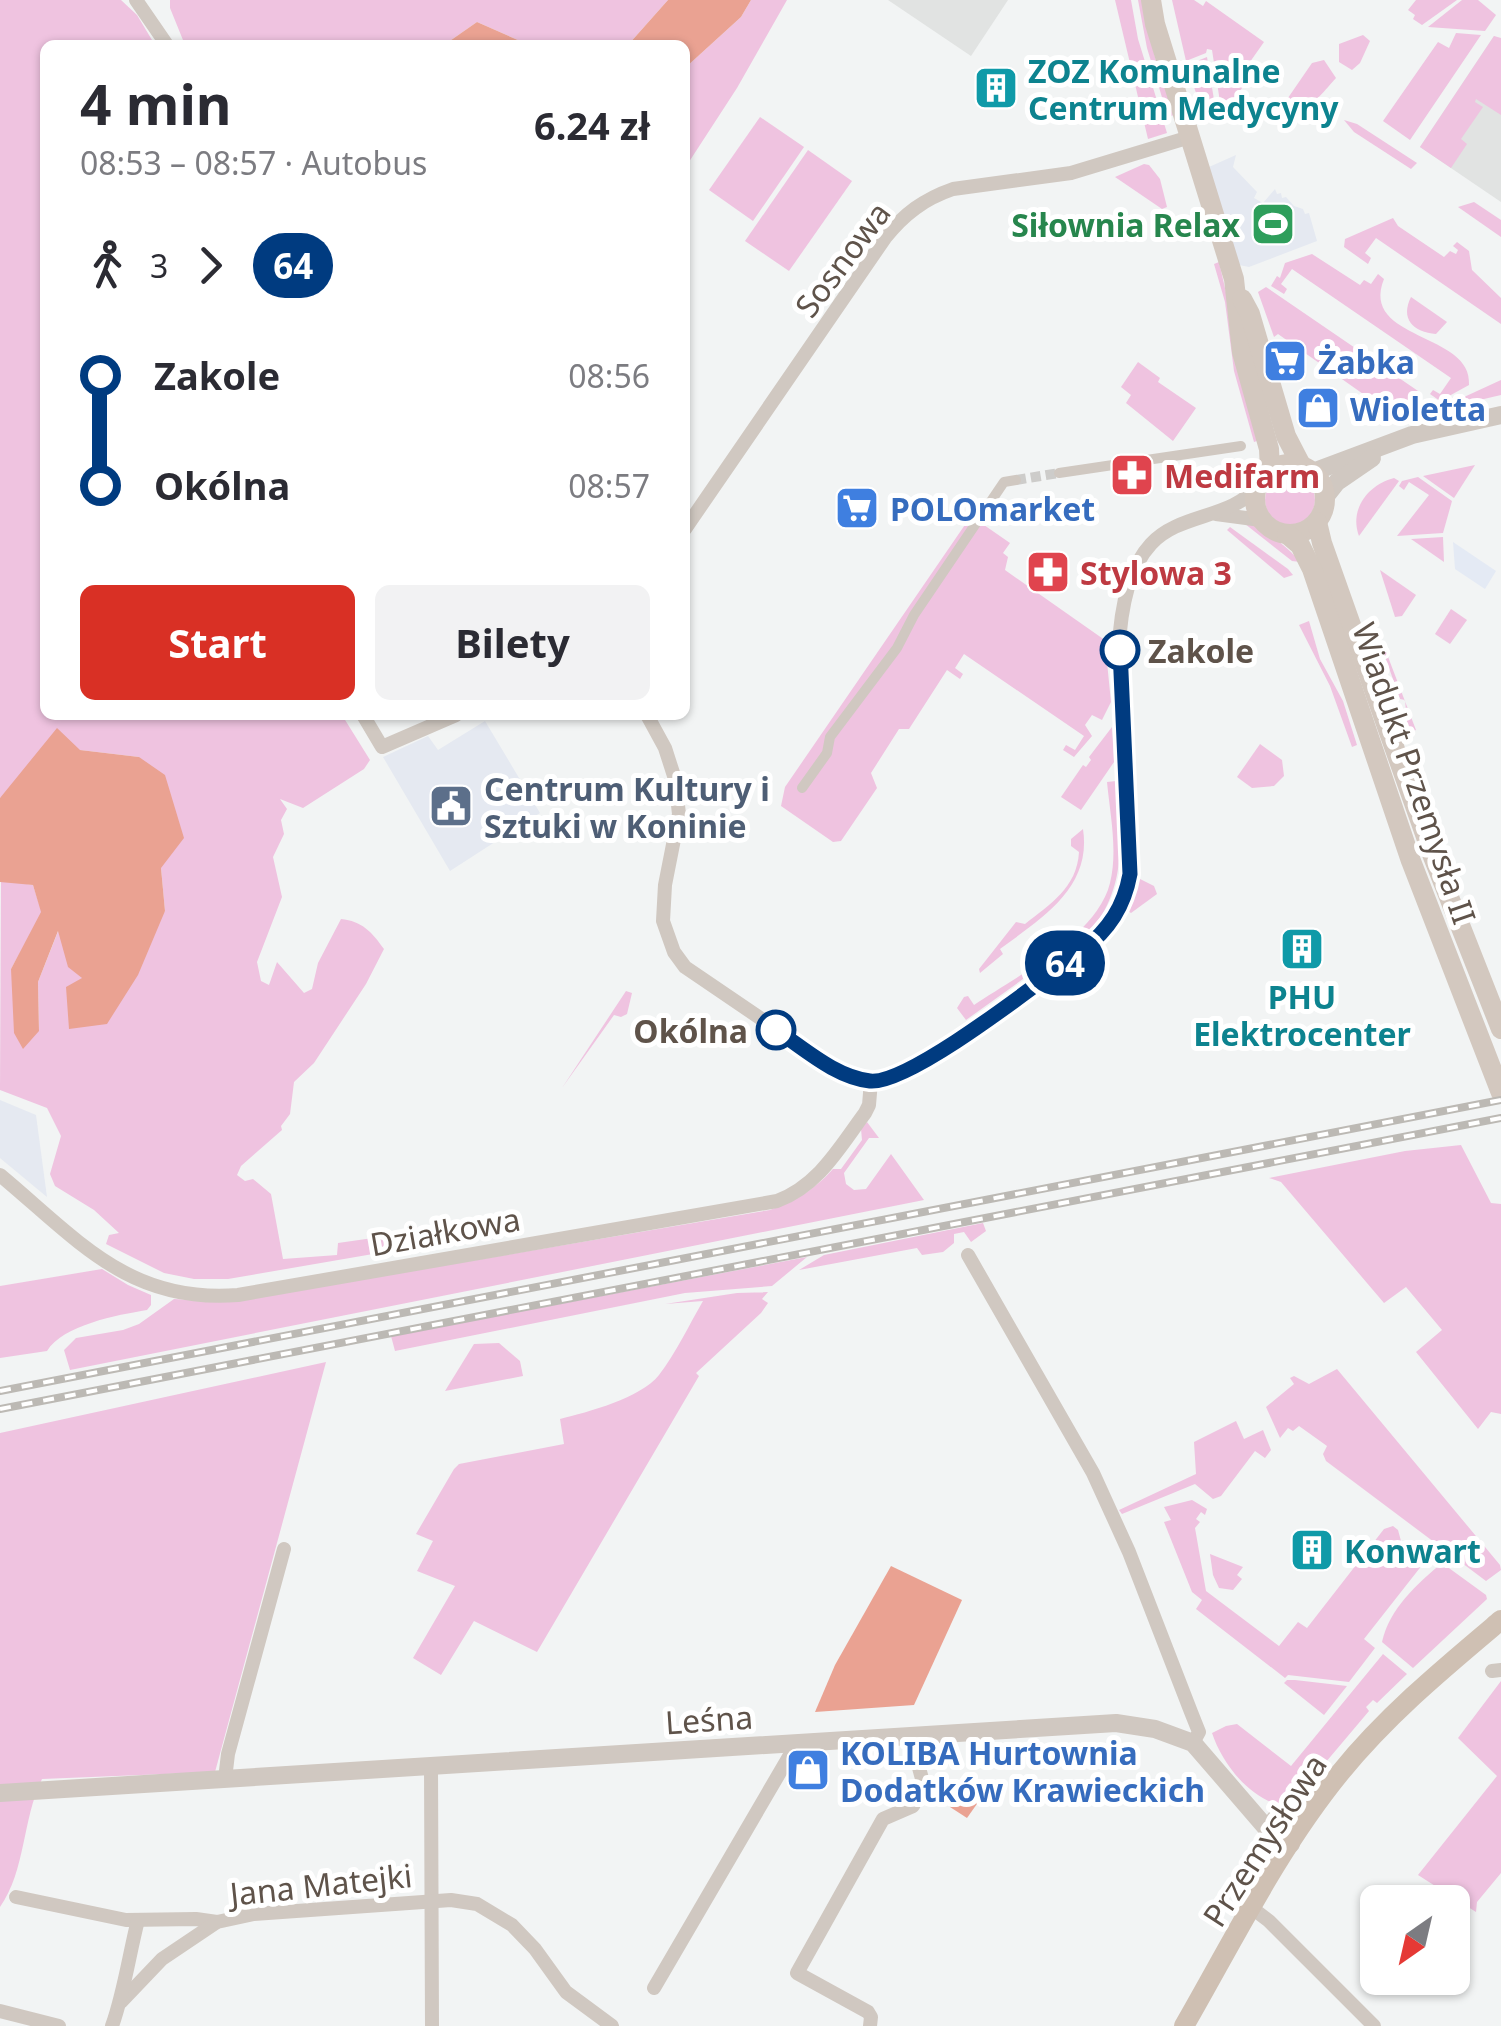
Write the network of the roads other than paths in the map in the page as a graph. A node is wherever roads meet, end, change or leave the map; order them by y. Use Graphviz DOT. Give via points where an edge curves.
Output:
graph roads {
  1 [pos="136,0"];
  2 [pos="1151,0"];
  3 [pos="164,40"];
  4 [pos="1190,136"];
  5 [pos="1236,285"];
  6 [pos="1501,415"];
  7 [pos="1241,446"];
  8 [pos="1384,448"];
  9 [pos="1307,469"];
  10 [pos="1059,474"];
  11 [pos="1263,478"];
  12 [pos="1016,480"];
  13 [pos="1326,496"];
  14 [pos="1211,514"];
  15 [pos="1262,520"];
  16 [pos="690,522"];
  17 [pos="1317,522"];
  18 [pos="1286,534"];
  19 [pos="366,720"];
  20 [pos="444,720"];
  21 [pos="650,720"];
  22 [pos="802,788"];
  23 [pos="1422,857"];
  24 [pos="1498,1022"];
  25 [pos="871,1081"];
  26 [pos="1499,1089"];
  27 [pos="0,1175"];
  28 [pos="968,1255"];
  29 [pos="284,1549"];
  30 [pos="1501,1620"];
  31 [pos="910,1735"];
  32 [pos="797,1743"];
  33 [pos="1194,1743"];
  34 [pos="431,1766"];
  35 [pos="225,1779"];
  36 [pos="0,1793"];
  37 [pos="1246,1803"];
  38 [pos="1314,1808"];
  39 [pos="1276,1820"];
  40 [pos="1291,1844"];
  41 [pos="16,1897"];
  42 [pos="430,1901"];
  43 [pos="1252,1908"];
  44 [pos="138,1920"];
  45 [pos="216,1922"];
  46 [pos="654,1988"];
  47 [pos="121,2002"];
  48 [pos="0,2011"];
  49 [pos="59,2026"];
  50 [pos="112,2026"];
  51 [pos="432,2026"];
  52 [pos="612,2026"];
  53 [pos="870,2026"];
  54 [pos="1184,2026"];
  55 [pos="1374,2026"];
  1 -- 3 [label="street"];
  2 -- 4 [label="main road"];
  4 -- 5 [label="main road"];
  4 -- 16 [label="street, Sosnowa" via="1072,173 953,189 906,214"];
  5 -- 9 [label="main road" via="1286,436"];
  5 -- 11 [label="main road" via="1242,352 1269,449"];
  6 -- 8 [label="street"];
  7 -- 10 [label="street"];
  8 -- 9 [label="street"];
  8 -- 13 [label="street"];
  9 -- 11 [label="main road" via="1285,464"];
  9 -- 13 [label="main road"];
  11 -- 14 [label="street" via="1248,497"];
  11 -- 15 [label="main road" via="1255,504"];
  12 -- 22 [label="street" via="1004,482"];
  13 -- 17 [label="main road"];
  14 -- 15 [label="street"];
  14 -- 25 [label="street" via="1154,540 1124,593 1120,685 1131,868 1113,920 1083,950 918,1066"];
  15 -- 18 [label="main road"];
  17 -- 18 [label="main road"];
  17 -- 23 [label="main road, Wiadukt Przemysła II"];
  18 -- 23 [label="main road, Wiadukt Przemysła II" via="1300,544 1312,569"];
  19 -- 20 [label="street" via="382,747"];
  21 -- 25 [label="street" via="672,764 678,798 662,905 674,952 699,978 824,1063"];
  23 -- 24 [label="main road, Wiadukt Przemysła II"];
  23 -- 26 [label="main road, Wiadukt Przemysła II"];
  25 -- 27 [label="street, Działkowa" via="865,1113 824,1169 777,1201 238,1294 190,1296 131,1278"];
  28 -- 33 [label="street" via="1093,1474 1192,1712"];
  29 -- 35 [label="street"];
  30 -- 38 [label="main road, Przemysłowa" via="1380,1728"];
  31 -- 32 [label="street, Leśna"];
  31 -- 33 [label="street, Leśna" via="1116,1724"];
  31 -- 53 [label="street" via="924,1786 913,1806 883,1819 797,1974 868,2012"];
  32 -- 34 [label="street, Leśna"];
  32 -- 46 [label="street"];
  33 -- 37 [label="street"];
  34 -- 35 [label="street, Leśna"];
  34 -- 42 [label="street"];
  35 -- 36 [label="street, Leśna"];
  37 -- 39 [label="street"];
  37 -- 40 [label="street" via="1269,1832"];
  38 -- 39 [label="street"];
  38 -- 40 [label="main road, Przemysłowa"];
  39 -- 40 [label="street"];
  40 -- 43 [label="main road, Przemysłowa"];
  41 -- 44 [label="street"];
  42 -- 45 [label="street, Jana Matejki"];
  42 -- 51 [label="street"];
  42 -- 52 [label="street, Jana Matejki" via="477,1904 496,1914 524,1936 566,1992"];
  43 -- 54 [label="main road, Przemysłowa"];
  43 -- 55 [label="street"];
  44 -- 45 [label="street, Jana Matejki"];
  44 -- 47 [label="street, Jana Matejki"];
  45 -- 47 [label="street, Jana Matejki" via="162,1960"];
  47 -- 50 [label="street, Jana Matejki"];
  48 -- 49 [label="street"];
}
